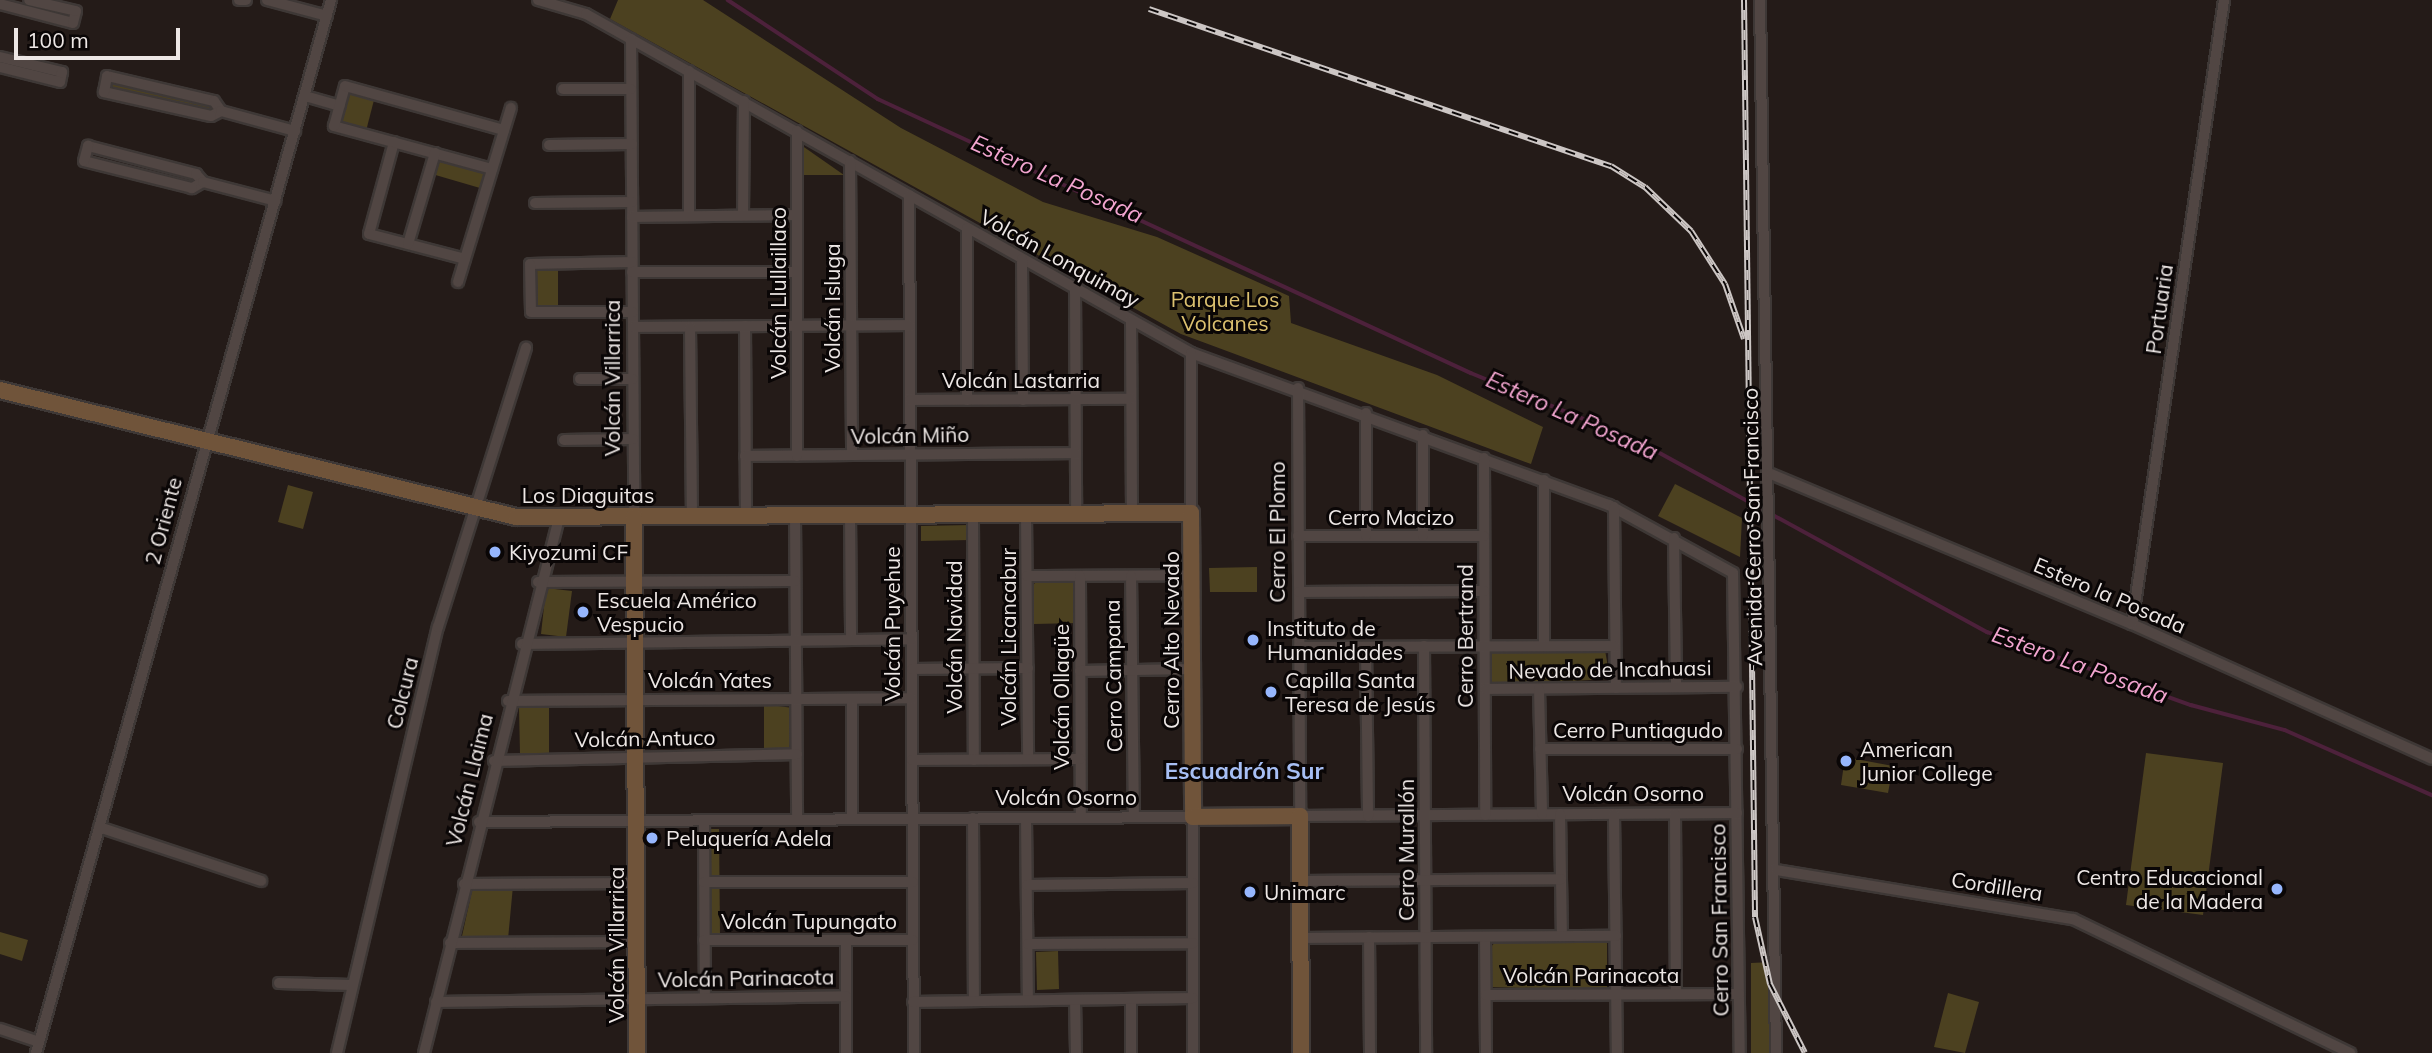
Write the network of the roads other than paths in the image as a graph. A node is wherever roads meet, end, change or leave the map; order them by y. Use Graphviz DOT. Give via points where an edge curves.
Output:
graph roads {
  1 [pos="29,0"];
  2 [pos="239,0"];
  3 [pos="246,0"];
  4 [pos="267,0"];
  5 [pos="331,0"];
  6 [pos="538,0"];
  7 [pos="1759,0"];
  8 [pos="2224,0"];
  9 [pos="0,5"];
  10 [pos="327,16"];
  11 [pos="631,39"];
  12 [pos="0,57"];
  13 [pos="0,67"];
  14 [pos="689,71"];
  15 [pos="563,89"];
  16 [pos="631,89"];
  17 [pos="305,96"];
  18 [pos="744,101"];
  19 [pos="340,106"];
  20 [pos="511,108"];
  21 [pos="221,111"];
  22 [pos="504,130"];
  23 [pos="295,131"];
  24 [pos="797,131"];
  25 [pos="394,142"];
  26 [pos="632,144"];
  27 [pos="549,145"];
  28 [pos="435,153"];
  29 [pos="850,161"];
  30 [pos="492,169"];
  31 [pos="203,182"];
  32 [pos="909,195"];
  33 [pos="276,201"];
  34 [pos="632,202"];
  35 [pos="535,203"];
  36 [pos="743,215"];
  37 [pos="797,215"];
  38 [pos="689,216"];
  39 [pos="632,217"];
  40 [pos="967,228"];
  41 [pos="408,244"];
  42 [pos="465,259"];
  43 [pos="1022,259"];
  44 [pos="632,267"];
  45 [pos="797,272"];
  46 [pos="458,282"];
  47 [pos="1075,288"];
  48 [pos="633,312"];
  49 [pos="1131,321"];
  50 [pos="910,325"];
  51 [pos="745,326"];
  52 [pos="797,326"];
  53 [pos="852,326"];
  54 [pos="633,327"];
  55 [pos="690,327"];
  56 [pos="526,348"];
  57 [pos="1191,353"];
  58 [pos="580,379"];
  59 [pos="633,379"];
  60 [pos="1298,388"];
  61 [pos="0,390"];
  62 [pos="1076,399"];
  63 [pos="1132,399"];
  64 [pos="910,400"];
  65 [pos="967,400"];
  66 [pos="1023,400"];
  67 [pos="1367,413"];
  68 [pos="1423,435"];
  69 [pos="633,439"];
  70 [pos="564,440"];
  71 [pos="205,443"];
  72 [pos="1076,453"];
  73 [pos="911,454"];
  74 [pos="852,455"];
  75 [pos="746,456"];
  76 [pos="797,456"];
  77 [pos="1484,458"];
  78 [pos="1770,474"];
  79 [pos="1544,480"];
  80 [pos="1614,507"];
  81 [pos="474,509"];
  82 [pos="1132,513"];
  83 [pos="1191,513"];
  84 [pos="973,514"];
  85 [pos="1026,514"];
  86 [pos="1076,514"];
  87 [pos="850,515"];
  88 [pos="911,515"];
  89 [pos="746,516"];
  90 [pos="794,516"];
  91 [pos="634,517"];
  92 [pos="692,517"];
  93 [pos="559,518"];
  94 [pos="1298,536"];
  95 [pos="1366,536"];
  96 [pos="1423,536"];
  97 [pos="1484,537"];
  98 [pos="1674,538"];
  99 [pos="1191,575"];
  100 [pos="1027,576"];
  101 [pos="1080,576"];
  102 [pos="1131,576"];
  103 [pos="1736,577"];
  104 [pos="795,581"];
  105 [pos="538,582"];
  106 [pos="634,582"];
  107 [pos="1484,591"];
  108 [pos="1299,592"];
  109 [pos="2132,624"];
  110 [pos="796,639"];
  111 [pos="850,639"];
  112 [pos="912,639"];
  113 [pos="635,642"];
  114 [pos="522,644"];
  115 [pos="1366,646"];
  116 [pos="1424,646"];
  117 [pos="1485,646"];
  118 [pos="1544,646"];
  119 [pos="1615,646"];
  120 [pos="1299,647"];
  121 [pos="973,668"];
  122 [pos="1027,668"];
  123 [pos="912,669"];
  124 [pos="1192,669"];
  125 [pos="1132,670"];
  126 [pos="1080,671"];
  127 [pos="1676,687"];
  128 [pos="1737,687"];
  129 [pos="1616,688"];
  130 [pos="1485,689"];
  131 [pos="1539,689"];
  132 [pos="912,698"];
  133 [pos="796,699"];
  134 [pos="852,699"];
  135 [pos="635,700"];
  136 [pos="508,701"];
  137 [pos="1540,749"];
  138 [pos="1737,749"];
  139 [pos="797,754"];
  140 [pos="635,758"];
  141 [pos="1028,759"];
  142 [pos="1080,759"];
  143 [pos="2432,759"];
  144 [pos="912,760"];
  145 [pos="974,760"];
  146 [pos="494,761"];
  147 [pos="1737,813"];
  148 [pos="1542,814"];
  149 [pos="1560,814"];
  150 [pos="1614,814"];
  151 [pos="1675,814"];
  152 [pos="1425,815"];
  153 [pos="1485,815"];
  154 [pos="1300,816"];
  155 [pos="1368,816"];
  156 [pos="1134,817"];
  157 [pos="1193,817"];
  158 [pos="973,818"];
  159 [pos="1026,818"];
  160 [pos="1081,818"];
  161 [pos="852,819"];
  162 [pos="913,819"];
  163 [pos="704,820"];
  164 [pos="797,820"];
  165 [pos="636,821"];
  166 [pos="479,822"];
  167 [pos="99,827"];
  168 [pos="1776,870"];
  169 [pos="1561,879"];
  170 [pos="1425,880"];
  171 [pos="261,881"];
  172 [pos="1300,881"];
  173 [pos="704,882"];
  174 [pos="913,882"];
  175 [pos="636,883"];
  176 [pos="1193,883"];
  177 [pos="464,884"];
  178 [pos="1027,884"];
  179 [pos="1562,936"];
  180 [pos="1616,936"];
  181 [pos="1369,937"];
  182 [pos="1426,937"];
  183 [pos="1485,937"];
  184 [pos="1301,938"];
  185 [pos="705,940"];
  186 [pos="846,940"];
  187 [pos="913,940"];
  188 [pos="636,942"];
  189 [pos="450,943"];
  190 [pos="1193,943"];
  191 [pos="1028,944"];
  192 [pos="279,983"];
  193 [pos="351,985"];
  194 [pos="1676,994"];
  195 [pos="1739,994"];
  196 [pos="1486,995"];
  197 [pos="1616,995"];
  198 [pos="846,996"];
  199 [pos="705,998"];
  200 [pos="1193,998"];
  201 [pos="637,999"];
  202 [pos="1131,999"];
  203 [pos="1028,1000"];
  204 [pos="1075,1000"];
  205 [pos="974,1001"];
  206 [pos="436,1002"];
  207 [pos="913,1002"];
  208 [pos="0,1030"];
  209 [pos="37,1047"];
  210 [pos="337,1053"];
  211 [pos="424,1053"];
  212 [pos="637,1053"];
  213 [pos="846,1053"];
  214 [pos="914,1053"];
  215 [pos="1076,1053"];
  216 [pos="1131,1053"];
  217 [pos="1193,1053"];
  218 [pos="1301,1053"];
  219 [pos="1370,1053"];
  220 [pos="1426,1053"];
  221 [pos="1486,1053"];
  222 [pos="1617,1053"];
  223 [pos="1740,1053"];
  224 [pos="1776,1053"];
  225 [pos="2350,1053"];
  1 -- 9 [label="street" via="76,11 73,23"];
  2 -- 3 [label="street"];
  4 -- 10 [label="street"];
  5 -- 10 [label="street, 2 Oriente"];
  6 -- 11 [label="street, Volcán Lonquimay" via="578,10"];
  7 -- 78 [label="street, Avenida Cerro San Francisco"];
  8 -- 109 [label="street, Portuaria"];
  10 -- 17 [label="street, 2 Oriente"];
  11 -- 14 [label="street, Volcán Lonquimay"];
  11 -- 16 [label="street, Volcán Villarrica"];
  12 -- 13 [label="street" via="62,72 60,82"];
  14 -- 18 [label="street, Volcán Lonquimay"];
  14 -- 38 [label="street"];
  15 -- 16 [label="street"];
  16 -- 26 [label="street, Volcán Villarrica"];
  17 -- 19 [label="street"];
  17 -- 23 [label="street, 2 Oriente"];
  18 -- 24 [label="street, Volcán Lonquimay"];
  18 -- 36 [label="street"];
  19 -- 22 [label="street" via="345,86"];
  19 -- 25 [label="street" via="334,126"];
  20 -- 22 [label="street"];
  21 -- 21 [label="street" via="214,100 107,76 104,92 211,116"];
  21 -- 23 [label="street"];
  22 -- 30 [label="street"];
  23 -- 33 [label="street, 2 Oriente"];
  24 -- 29 [label="street, Volcán Lonquimay"];
  24 -- 37 [label="street, Volcán Llullaillaco"];
  25 -- 28 [label="street"];
  25 -- 41 [label="street" via="369,233"];
  26 -- 27 [label="street"];
  26 -- 34 [label="street, Volcán Villarrica"];
  28 -- 30 [label="street"];
  28 -- 41 [label="street"];
  29 -- 32 [label="street, Volcán Lonquimay"];
  29 -- 53 [label="street, Volcán Isluga"];
  30 -- 42 [label="street"];
  31 -- 31 [label="street" via="196,174 88,146 85,161 192,188"];
  31 -- 33 [label="street"];
  32 -- 40 [label="street, Volcán Lonquimay"];
  32 -- 50 [label="street, Volcán Puyehue"];
  33 -- 71 [label="street, 2 Oriente"];
  34 -- 35 [label="street"];
  34 -- 39 [label="street, Volcán Villarrica"];
  36 -- 37 [label="street"];
  36 -- 38 [label="street"];
  37 -- 45 [label="street, Volcán Llullaillaco"];
  38 -- 39 [label="street"];
  39 -- 44 [label="street, Volcán Villarrica"];
  40 -- 43 [label="street, Volcán Lonquimay"];
  40 -- 65 [label="street"];
  41 -- 42 [label="street"];
  42 -- 46 [label="street"];
  43 -- 47 [label="street, Volcán Lonquimay"];
  43 -- 66 [label="street"];
  44 -- 45 [label="street"];
  44 -- 48 [label="street, Volcán Villarrica"];
  44 -- 48 [label="street" via="530,264 530,313"];
  45 -- 52 [label="street, Volcán Llullaillaco"];
  47 -- 49 [label="street, Volcán Lonquimay"];
  47 -- 62 [label="street"];
  48 -- 54 [label="street, Volcán Villarrica"];
  49 -- 57 [label="street, Volcán Lonquimay"];
  49 -- 63 [label="street"];
  50 -- 53 [label="street"];
  50 -- 64 [label="street, Volcán Puyehue"];
  51 -- 52 [label="street"];
  51 -- 55 [label="street"];
  51 -- 75 [label="street"];
  52 -- 53 [label="street"];
  52 -- 76 [label="street, Volcán Llullaillaco"];
  53 -- 74 [label="street, Volcán Isluga"];
  54 -- 55 [label="street"];
  54 -- 59 [label="street, Volcán Villarrica"];
  55 -- 92 [label="street"];
  56 -- 81 [label="street, Colcura"];
  57 -- 60 [label="street, Volcán Lonquimay"];
  57 -- 83 [label="street, Cerro Alto Nevado"];
  58 -- 59 [label="street"];
  59 -- 69 [label="street, Volcán Villarrica"];
  60 -- 67 [label="street, Volcán Lonquimay"];
  60 -- 94 [label="street, Cerro El Plomo"];
  61 -- 71 [label="street, Los Diaguitas"];
  62 -- 63 [label="street, Volcán Lastarria"];
  62 -- 66 [label="street, Volcán Lastarria"];
  62 -- 72 [label="street"];
  63 -- 82 [label="street"];
  64 -- 65 [label="street, Volcán Lastarria"];
  64 -- 73 [label="street, Volcán Puyehue"];
  65 -- 66 [label="street, Volcán Lastarria"];
  67 -- 68 [label="street, Volcán Lonquimay"];
  67 -- 95 [label="street"];
  68 -- 77 [label="street, Volcán Lonquimay"];
  68 -- 96 [label="street"];
  69 -- 70 [label="street"];
  69 -- 91 [label="street, Volcán Villarrica"];
  71 -- 81 [label="street, Los Diaguitas"];
  71 -- 167 [label="street, 2 Oriente"];
  72 -- 73 [label="street, Volcán Miño"];
  72 -- 86 [label="street"];
  73 -- 74 [label="street, Volcán Miño"];
  73 -- 88 [label="street, Volcán Puyehue"];
  74 -- 76 [label="street, Volcán Miño"];
  75 -- 76 [label="street, Volcán Miño"];
  75 -- 89 [label="street"];
  77 -- 79 [label="street, Volcán Lonquimay"];
  77 -- 97 [label="street, Cerro Bertrand"];
  78 -- 109 [label="street, Estero la Posada"];
  78 -- 168 [label="street, Avenida Cerro San Francisco"];
  79 -- 80 [label="street, Volcán Lonquimay"];
  79 -- 118 [label="street"];
  80 -- 98 [label="street, Volcán Lonquimay"];
  80 -- 119 [label="street"];
  81 -- 93 [label="street, Los Diaguitas"];
  81 -- 193 [label="street, Colcura" via="438,626"];
  82 -- 83 [label="street, Los Diaguitas"];
  82 -- 86 [label="street, Los Diaguitas"];
  83 -- 99 [label="street, Cerro Alto Nevado"];
  84 -- 85 [label="street, Los Diaguitas"];
  84 -- 88 [label="street, Los Diaguitas"];
  84 -- 121 [label="street, Volcán Navidad"];
  85 -- 86 [label="street, Los Diaguitas"];
  85 -- 100 [label="street, Volcán Licancabur"];
  87 -- 88 [label="street, Los Diaguitas"];
  87 -- 90 [label="street, Los Diaguitas"];
  87 -- 111 [label="street"];
  88 -- 112 [label="street, Volcán Puyehue"];
  89 -- 90 [label="street, Los Diaguitas"];
  89 -- 92 [label="street, Los Diaguitas"];
  90 -- 104 [label="street"];
  91 -- 92 [label="street, Los Diaguitas"];
  91 -- 93 [label="street, Los Diaguitas"];
  91 -- 106 [label="street, Volcán Villarrica"];
  93 -- 105 [label="street, Volcán Llaima"];
  94 -- 95 [label="street, Cerro Macizo"];
  94 -- 108 [label="street, Cerro El Plomo"];
  95 -- 96 [label="street, Cerro Macizo"];
  96 -- 97 [label="street, Cerro Macizo"];
  97 -- 107 [label="street, Cerro Bertrand"];
  98 -- 103 [label="street, Volcán Lonquimay"];
  98 -- 127 [label="street"];
  99 -- 102 [label="street"];
  99 -- 124 [label="street, Cerro Alto Nevado"];
  100 -- 101 [label="street"];
  100 -- 122 [label="street, Volcán Licancabur"];
  101 -- 102 [label="street"];
  101 -- 126 [label="street, Volcán Ollagüe"];
  102 -- 125 [label="street, Cerro Campana"];
  103 -- 128 [label="street, Cerro San Francisco"];
  104 -- 106 [label="street"];
  104 -- 110 [label="street"];
  105 -- 106 [label="street"];
  105 -- 114 [label="street, Volcán Llaima"];
  106 -- 113 [label="street, Volcán Villarrica"];
  107 -- 108 [label="street"];
  107 -- 117 [label="street, Cerro Bertrand"];
  108 -- 120 [label="street, Cerro El Plomo"];
  109 -- 143 [label="street, Estero la Posada"];
  110 -- 111 [label="street"];
  110 -- 113 [label="street"];
  110 -- 133 [label="street"];
  111 -- 112 [label="street"];
  112 -- 123 [label="street, Volcán Puyehue"];
  113 -- 114 [label="street"];
  113 -- 135 [label="street, Volcán Villarrica"];
  114 -- 136 [label="street, Volcán Llaima"];
  115 -- 116 [label="street"];
  115 -- 120 [label="street"];
  115 -- 155 [label="street"];
  116 -- 117 [label="street"];
  116 -- 152 [label="street, Cerro Murallón"];
  117 -- 118 [label="street"];
  117 -- 130 [label="street, Cerro Bertrand"];
  118 -- 119 [label="street"];
  119 -- 129 [label="street"];
  120 -- 154 [label="street, Cerro El Plomo"];
  121 -- 122 [label="street"];
  121 -- 123 [label="street"];
  121 -- 145 [label="street, Volcán Navidad"];
  122 -- 141 [label="street, Volcán Licancabur"];
  123 -- 132 [label="street, Volcán Puyehue"];
  124 -- 125 [label="street"];
  124 -- 157 [label="street, Cerro Alto Nevado"];
  125 -- 126 [label="street"];
  125 -- 156 [label="street, Cerro Campana"];
  126 -- 142 [label="street, Volcán Ollagüe"];
  127 -- 128 [label="street, Nevado de Incahuasi"];
  127 -- 129 [label="street, Nevado de Incahuasi"];
  128 -- 138 [label="street, Cerro San Francisco"];
  129 -- 131 [label="street, Nevado de Incahuasi"];
  130 -- 131 [label="street, Nevado de Incahuasi"];
  130 -- 153 [label="street, Cerro Bertrand"];
  131 -- 137 [label="street"];
  132 -- 134 [label="street, Volcán Yates"];
  132 -- 144 [label="street, Volcán Puyehue"];
  133 -- 134 [label="street, Volcán Yates"];
  133 -- 135 [label="street, Volcán Yates"];
  133 -- 139 [label="street"];
  134 -- 161 [label="street"];
  135 -- 136 [label="street, Volcán Yates"];
  135 -- 140 [label="street, Volcán Villarrica"];
  136 -- 146 [label="street, Volcán Llaima"];
  137 -- 138 [label="street, Cerro Puntiagudo"];
  137 -- 148 [label="street"];
  138 -- 147 [label="street, Cerro San Francisco"];
  139 -- 140 [label="street, Volcán Antuco"];
  139 -- 164 [label="street"];
  140 -- 146 [label="street, Volcán Antuco"];
  140 -- 165 [label="street, Volcán Villarrica"];
  141 -- 142 [label="street"];
  141 -- 145 [label="street"];
  142 -- 160 [label="street, Volcán Ollagüe"];
  144 -- 145 [label="street"];
  144 -- 162 [label="street, Volcán Puyehue"];
  146 -- 166 [label="street, Volcán Llaima"];
  147 -- 151 [label="street, Volcán Osorno"];
  147 -- 195 [label="street, Cerro San Francisco"];
  148 -- 149 [label="street, Volcán Osorno"];
  148 -- 153 [label="street, Volcán Osorno"];
  149 -- 150 [label="street, Volcán Osorno"];
  149 -- 169 [label="street"];
  150 -- 151 [label="street, Volcán Osorno"];
  150 -- 180 [label="street"];
  151 -- 194 [label="street"];
  152 -- 153 [label="street, Volcán Osorno"];
  152 -- 155 [label="street, Volcán Osorno"];
  152 -- 170 [label="street, Cerro Murallón"];
  154 -- 155 [label="street, Volcán Osorno"];
  154 -- 157 [label="street, Volcán Osorno"];
  154 -- 172 [label="street, Cerro El Plomo"];
  156 -- 157 [label="street, Volcán Osorno"];
  156 -- 160 [label="street, Volcán Osorno"];
  157 -- 176 [label="street, Cerro Alto Nevado"];
  158 -- 159 [label="street, Volcán Osorno"];
  158 -- 162 [label="street, Volcán Osorno"];
  158 -- 205 [label="street"];
  159 -- 160 [label="street, Volcán Osorno"];
  159 -- 178 [label="street"];
  161 -- 162 [label="street, Volcán Osorno"];
  161 -- 164 [label="street, Volcán Osorno"];
  162 -- 174 [label="street, Volcán Puyehue"];
  163 -- 164 [label="street, Volcán Osorno"];
  163 -- 165 [label="street, Volcán Osorno"];
  163 -- 173 [label="street"];
  165 -- 166 [label="street, Volcán Osorno"];
  165 -- 175 [label="street, Volcán Villarrica"];
  166 -- 177 [label="street, Volcán Llaima"];
  167 -- 171 [label="street"];
  167 -- 209 [label="street, 2 Oriente"];
  168 -- 224 [label="street, Avenida Cerro San Francisco"];
  168 -- 225 [label="street, Cordillera" via="2073,919"];
  169 -- 170 [label="street"];
  169 -- 179 [label="street"];
  170 -- 172 [label="street"];
  170 -- 182 [label="street, Cerro Murallón"];
  172 -- 184 [label="street, Cerro El Plomo"];
  173 -- 174 [label="street"];
  173 -- 185 [label="street"];
  174 -- 187 [label="street, Volcán Puyehue"];
  175 -- 177 [label="street"];
  175 -- 188 [label="street, Volcán Villarrica"];
  176 -- 178 [label="street"];
  176 -- 190 [label="street, Cerro Alto Nevado"];
  177 -- 189 [label="street, Volcán Llaima"];
  178 -- 191 [label="street"];
  179 -- 180 [label="street"];
  179 -- 183 [label="street"];
  180 -- 197 [label="street"];
  181 -- 182 [label="street"];
  181 -- 184 [label="street"];
  181 -- 219 [label="street"];
  182 -- 183 [label="street"];
  182 -- 220 [label="street, Cerro Murallón"];
  183 -- 196 [label="street"];
  184 -- 218 [label="street, Cerro El Plomo"];
  185 -- 186 [label="street, Volcán Tupungato"];
  185 -- 199 [label="street"];
  186 -- 187 [label="street, Volcán Tupungato"];
  186 -- 198 [label="street"];
  187 -- 207 [label="street, Volcán Puyehue"];
  188 -- 189 [label="street"];
  188 -- 201 [label="street, Volcán Villarrica"];
  189 -- 206 [label="street, Volcán Llaima"];
  190 -- 191 [label="street"];
  190 -- 200 [label="street, Cerro Alto Nevado"];
  191 -- 203 [label="street"];
  192 -- 193 [label="street"];
  193 -- 210 [label="street, Colcura"];
  194 -- 195 [label="street, Volcán Parinacota"];
  194 -- 197 [label="street, Volcán Parinacota"];
  195 -- 223 [label="street, Cerro San Francisco"];
  196 -- 197 [label="street, Volcán Parinacota"];
  196 -- 221 [label="street"];
  197 -- 222 [label="street"];
  198 -- 199 [label="street, Volcán Parinacota"];
  198 -- 213 [label="street"];
  199 -- 201 [label="street, Volcán Parinacota"];
  200 -- 202 [label="street"];
  200 -- 217 [label="street, Cerro Alto Nevado"];
  201 -- 206 [label="street, Volcán Parinacota"];
  201 -- 212 [label="street, Volcán Villarrica"];
  202 -- 204 [label="street"];
  202 -- 216 [label="street"];
  203 -- 204 [label="street"];
  203 -- 205 [label="street"];
  204 -- 215 [label="street"];
  205 -- 207 [label="street"];
  206 -- 211 [label="street, Volcán Llaima"];
  207 -- 214 [label="street, Volcán Puyehue"];
  208 -- 209 [label="street"];
}
